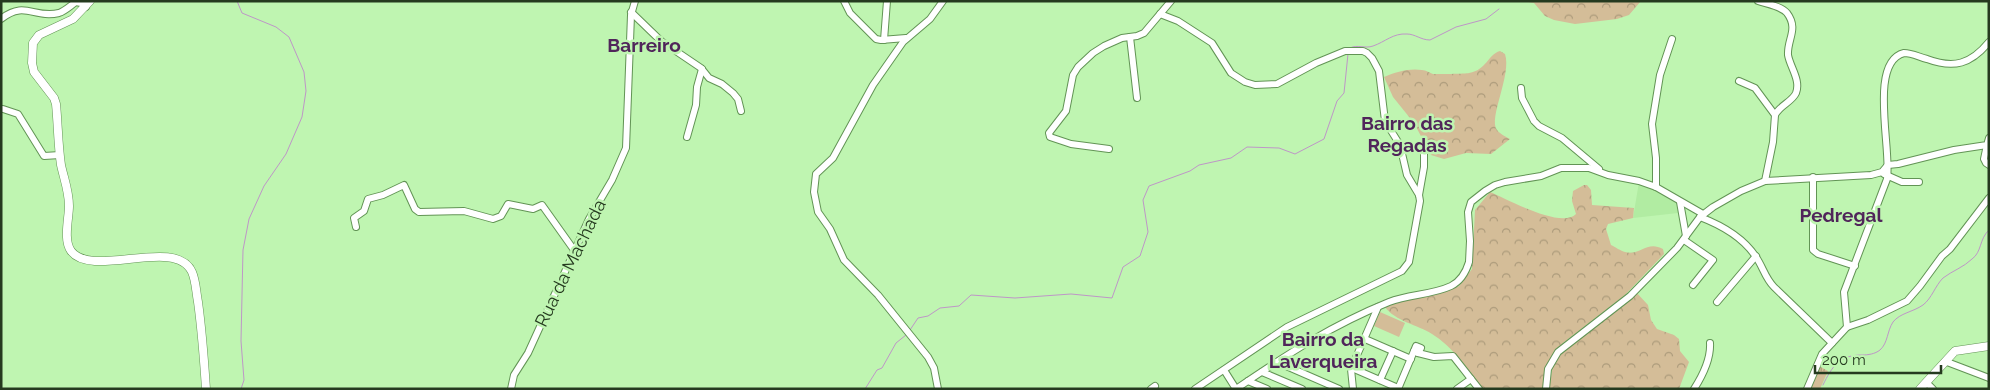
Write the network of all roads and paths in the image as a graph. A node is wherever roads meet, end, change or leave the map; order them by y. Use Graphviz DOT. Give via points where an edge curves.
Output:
graph roads {
  1 [pos="630,1"];
  2 [pos="635,1"];
  3 [pos="844,1"];
  4 [pos="887,1"];
  5 [pos="943,1"];
  6 [pos="1171,1"];
  7 [pos="1758,1"];
  8 [pos="88,4"];
  9 [pos="631,12"];
  10 [pos="1160,14"];
  11 [pos="1,19"];
  12 [pos="1130,37"];
  13 [pos="906,38"];
  14 [pos="1672,39"];
  15 [pos="884,40"];
  16 [pos="1989,42"];
  17 [pos="702,69"];
  18 [pos="1739,81"];
  19 [pos="1521,88"];
  20 [pos="1137,98"];
  21 [pos="3,109"];
  22 [pos="740,111"];
  23 [pos="1775,115"];
  24 [pos="687,137"];
  25 [pos="1988,141"];
  26 [pos="1109,149"];
  27 [pos="1424,150"];
  28 [pos="60,155"];
  29 [pos="1888,165"];
  30 [pos="1989,165"];
  31 [pos="1604,174"];
  32 [pos="1884,174"];
  33 [pos="1813,177"];
  34 [pos="1765,180"];
  35 [pos="1919,182"];
  36 [pos="1656,187"];
  37 [pos="1419,195"];
  38 [pos="1989,198"];
  39 [pos="1680,202"];
  40 [pos="1702,216"];
  41 [pos="356,227"];
  42 [pos="1685,238"];
  43 [pos="574,250"];
  44 [pos="1756,256"];
  45 [pos="1855,266"];
  46 [pos="1693,284"];
  47 [pos="1717,302"];
  48 [pos="1378,307"];
  49 [pos="1847,326"];
  50 [pos="1364,339"];
  51 [pos="1710,343"];
  52 [pos="1832,343"];
  53 [pos="1989,346"];
  54 [pos="1393,351"];
  55 [pos="1411,359"];
  56 [pos="1276,362"];
  57 [pos="1946,362"];
  58 [pos="1352,368"];
  59 [pos="1224,370"];
  60 [pos="1262,372"];
  61 [pos="1989,378"];
  62 [pos="1471,379"];
  63 [pos="1380,380"];
  64 [pos="1248,381"];
  65 [pos="1926,382"];
  66 [pos="1398,388"];
  67 [pos="206,389"];
  68 [pos="511,389"];
  69 [pos="938,389"];
  70 [pos="1196,389"];
  71 [pos="1236,389"];
  72 [pos="1266,389"];
  73 [pos="1302,389"];
  74 [pos="1339,389"];
  75 [pos="1354,389"];
  76 [pos="1458,389"];
  77 [pos="1479,389"];
  78 [pos="1546,389"];
  79 [pos="1694,389"];
  80 [pos="1807,389"];
  81 [pos="1920,389"];
  82 [pos="1933,389"];
  1 -- 9 [label="street"];
  2 -- 9 [label="street"];
  3 -- 15 [label="street" via="850,13 876,39"];
  4 -- 15 [label="street"];
  5 -- 13 [label="street" via="930,18"];
  6 -- 10 [label="street"];
  7 -- 23 [label="street" via="1785,11 1793,30 1788,53 1797,90"];
  8 -- 11 [label="street" via="76,2 55,13 16,8"];
  8 -- 28 [label="main road" via="70,21 39,35 32,45 34,72 56,102"];
  9 -- 17 [label="street" via="662,42"];
  9 -- 43 [label="street, Rua da Machada" via="626,148"];
  10 -- 12 [label="street" via="1146,31"];
  10 -- 37 [label="street" via="1180,22 1212,43 1231,73 1254,85 1277,84 1348,51 1367,52 1379,71 1385,121 1400,145 1407,175"];
  12 -- 20 [label="street"];
  12 -- 26 [label="street" via="1097,50 1077,68 1066,111 1049,133 1051,138 1071,144"];
  13 -- 15 [label="street"];
  13 -- 69 [label="street" via="870,89 833,158 816,174 814,192 818,212 844,260 878,295 930,361"];
  14 -- 36 [label="street" via="1661,71 1652,124"];
  16 -- 29 [label="street" via="1975,57 1962,62 1940,63 1906,52 1892,60 1883,85"];
  17 -- 22 [label="street" via="709,78 735,95"];
  17 -- 24 [label="street"];
  18 -- 23 [label="street" via="1754,88"];
  19 -- 31 [label="street" via="1522,98 1534,121 1569,144"];
  21 -- 28 [label="street" via="17,113 44,156"];
  23 -- 34 [label="street"];
  25 -- 29 [label="street"];
  25 -- 30 [label="street" via="1984,159"];
  27 -- 37 [label="street"];
  28 -- 67 [label="main road" via="69,196 68,244 73,253 100,262 138,257 170,258 190,268 202,329"];
  29 -- 32 [label="street"];
  31 -- 36 [label="street"];
  31 -- 48 [label="street" via="1589,168 1561,168 1541,176 1505,182 1484,191 1469,207 1470,253 1467,270 1458,282"];
  32 -- 33 [label="street"];
  32 -- 35 [label="street" via="1904,182"];
  32 -- 45 [label="street"];
  33 -- 34 [label="street"];
  33 -- 45 [label="street" via="1813,250"];
  34 -- 40 [label="street" via="1727,198"];
  36 -- 39 [label="street"];
  37 -- 59 [label="street" via="1417,224 1407,266 1287,327"];
  38 -- 49 [label="street" via="1906,301 1868,320"];
  39 -- 40 [label="street"];
  39 -- 42 [label="street"];
  40 -- 42 [label="street"];
  40 -- 44 [label="street" via="1725,228"];
  41 -- 43 [label="street" via="355,216 364,211 368,199 404,184 416,210 421,213 464,211 494,218 501,216 508,204 533,209 542,205"];
  42 -- 46 [label="street" via="1712,259"];
  42 -- 78 [label="street" via="1630,296 1559,350 1549,367"];
  43 -- 68 [label="street, Rua da Machada" via="514,375"];
  44 -- 47 [label="street"];
  44 -- 52 [label="street" via="1774,288"];
  45 -- 49 [label="street" via="1843,297"];
  48 -- 50 [label="street"];
  48 -- 56 [label="street" via="1314,338"];
  49 -- 52 [label="street"];
  50 -- 54 [label="street"];
  50 -- 58 [label="street"];
  51 -- 79 [label="street" via="1710,355"];
  52 -- 80 [label="street" via="1822,355"];
  53 -- 57 [label="main road" via="1955,351"];
  54 -- 55 [label="street"];
  54 -- 63 [label="street"];
  55 -- 62 [label="street" via="1416,352 1434,357 1454,356"];
  55 -- 66 [label="street"];
  56 -- 60 [label="street"];
  56 -- 74 [label="street"];
  57 -- 61 [label="street"];
  57 -- 65 [label="main road"];
  58 -- 63 [label="street"];
  58 -- 75 [label="street"];
  59 -- 70 [label="street"];
  59 -- 71 [label="street"];
  60 -- 64 [label="street"];
  60 -- 73 [label="street"];
  62 -- 76 [label="street"];
  62 -- 77 [label="street"];
  63 -- 66 [label="street"];
  64 -- 71 [label="street"];
  64 -- 72 [label="street"];
  65 -- 81 [label="main road"];
  65 -- 82 [label="street"];
}
